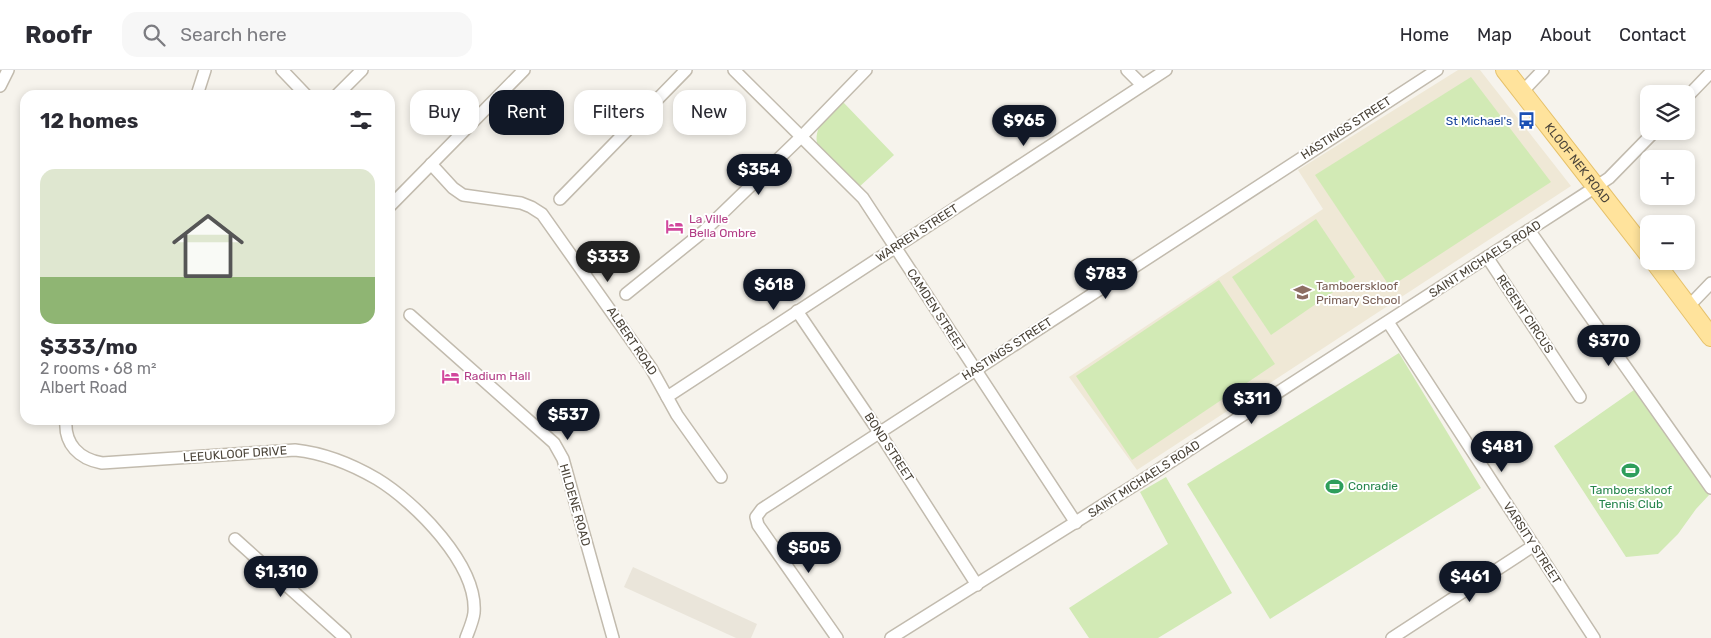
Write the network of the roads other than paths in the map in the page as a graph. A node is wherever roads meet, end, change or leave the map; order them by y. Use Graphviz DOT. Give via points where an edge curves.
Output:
graph roads {
  1 [pos="8,70"];
  2 [pos="205,70"];
  3 [pos="282,70"];
  4 [pos="362,70"];
  5 [pos="524,70"];
  6 [pos="734,70"];
  7 [pos="866,70"];
  8 [pos="1127,70"];
  9 [pos="1166,70"];
  10 [pos="1437,70"];
  11 [pos="1505,70"];
  12 [pos="1543,70"];
  13 [pos="679,72"];
  14 [pos="1711,72"];
  15 [pos="1142,85"];
  16 [pos="0,86"];
  17 [pos="1695,89"];
  18 [pos="199,90"];
  19 [pos="301,90"];
  20 [pos="342,90"];
  21 [pos="1523,91"];
  22 [pos="802,136"];
  23 [pos="1646,140"];
  24 [pos="431,164"];
  25 [pos="1597,186"];
  26 [pos="560,199"];
  27 [pos="395,201"];
  28 [pos="1529,230"];
  29 [pos="1640,243"];
  30 [pos="895,247"];
  31 [pos="1487,257"];
  32 [pos="1661,270"];
  33 [pos="1711,283"];
  34 [pos="626,294"];
  35 [pos="1688,307"];
  36 [pos="798,311"];
  37 [pos="410,315"];
  38 [pos="1388,322"];
  39 [pos="1711,337"];
  40 [pos="975,370"];
  41 [pos="667,397"];
  42 [pos="1580,397"];
  43 [pos="66,425"];
  44 [pos="879,432"];
  45 [pos="721,477"];
  46 [pos="1711,488"];
  47 [pos="1076,523"];
  48 [pos="235,539"];
  49 [pos="1534,546"];
  50 [pos="977,585"];
  51 [pos="909,634"];
  52 [pos="345,638"];
  53 [pos="466,638"];
  54 [pos="613,638"];
  55 [pos="837,638"];
  56 [pos="891,638"];
  57 [pos="1392,638"];
  58 [pos="1594,638"];
  1 -- 16 [label="street"];
  2 -- 18 [label="street"];
  3 -- 19 [label="street"];
  4 -- 20 [label="street"];
  5 -- 24 [label="street"];
  6 -- 22 [label="street, CAMDEN STREET"];
  7 -- 22 [label="street"];
  8 -- 15 [label="street"];
  9 -- 15 [label="street, WARREN STREET"];
  10 -- 40 [label="street, HASTINGS STREET"];
  11 -- 21 [label="main road, KLOOF NEK ROAD"];
  12 -- 21 [label="street"];
  13 -- 26 [label="street"];
  14 -- 17 [label="street"];
  15 -- 30 [label="street, WARREN STREET"];
  21 -- 25 [label="main road, KLOOF NEK ROAD"];
  22 -- 30 [label="street, CAMDEN STREET" via="863,198"];
  22 -- 34 [label="street" via="704,231"];
  23 -- 25 [label="street, SAINT MICHAELS ROAD"];
  24 -- 27 [label="street"];
  24 -- 41 [label="street, ALBERT ROAD" via="463,195 521,203 542,214 651,368"];
  25 -- 28 [label="street, SAINT MICHAELS ROAD"];
  25 -- 29 [label="main road, KLOOF NEK ROAD"];
  28 -- 31 [label="street, SAINT MICHAELS ROAD"];
  28 -- 46 [label="street"];
  30 -- 36 [label="street, WARREN STREET"];
  30 -- 40 [label="street, CAMDEN STREET"];
  31 -- 38 [label="street, SAINT MICHAELS ROAD"];
  31 -- 42 [label="street, REGENT CIRCUS"];
  32 -- 35 [label="main road"];
  33 -- 35 [label="street"];
  35 -- 39 [label="main road"];
  36 -- 41 [label="street, WARREN STREET"];
  36 -- 44 [label="street, BOND STREET"];
  37 -- 54 [label="street, HILDENE ROAD" via="554,442 563,459"];
  38 -- 47 [label="street, SAINT MICHAELS ROAD"];
  38 -- 49 [label="street, VARSITY STREET"];
  40 -- 44 [label="street, HASTINGS STREET"];
  40 -- 47 [label="street, CAMDEN STREET"];
  41 -- 45 [label="street, ALBERT ROAD"];
  43 -- 53 [label="street, LEEUKLOOF DRIVE" via="70,444 76,452 96,462 295,450 332,459 378,480 439,532 465,572 474,613"];
  44 -- 50 [label="street, BOND STREET"];
  44 -- 55 [label="street, HASTINGS STREET" via="762,509 756,517 758,525"];
  47 -- 50 [label="street, SAINT MICHAELS ROAD"];
  48 -- 52 [label="street"];
  49 -- 57 [label="street"];
  49 -- 58 [label="street, VARSITY STREET"];
  50 -- 51 [label="street, SAINT MICHAELS ROAD"];
  51 -- 56 [label="street, SAINT MICHAELS ROAD"];
}
